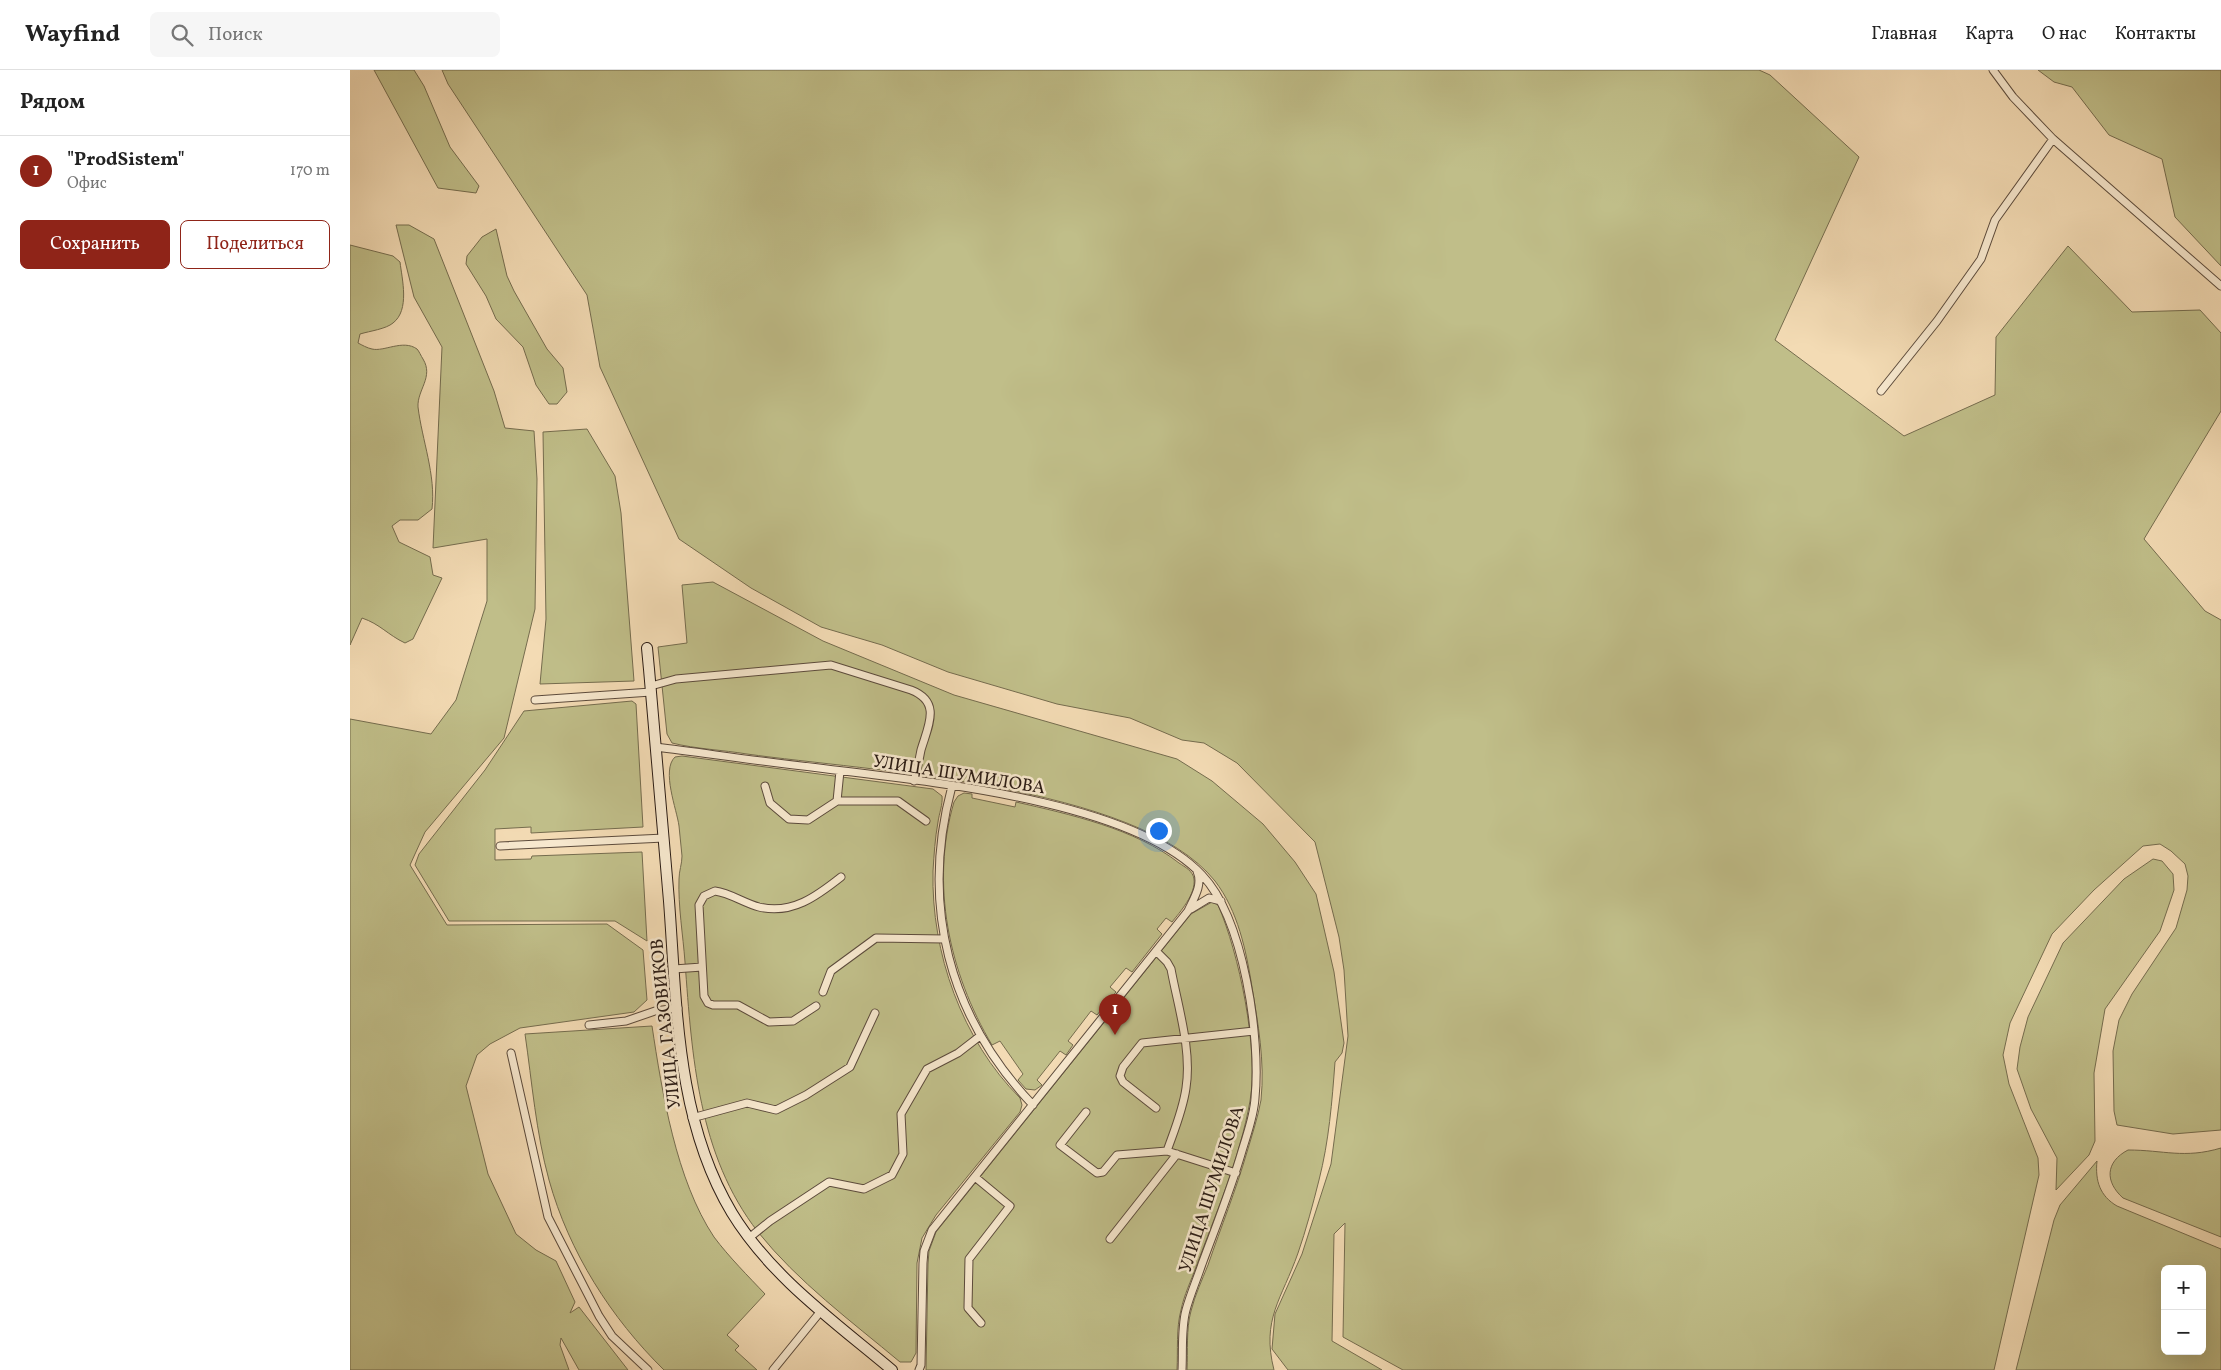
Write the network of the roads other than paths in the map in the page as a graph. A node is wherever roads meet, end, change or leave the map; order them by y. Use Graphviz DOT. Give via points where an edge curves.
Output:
graph roads {
  1 [pos="1993,70"];
  2 [pos="2053,139"];
  3 [pos="2221,286"];
  4 [pos="1881,391"];
  5 [pos="647,648"];
  6 [pos="651,689"];
  7 [pos="534,700"];
  8 [pos="656,747"];
  9 [pos="840,771"];
  10 [pos="914,781"];
  11 [pos="765,786"];
  12 [pos="952,786"];
  13 [pos="837,801"];
  14 [pos="926,820"];
  15 [pos="664,838"];
  16 [pos="500,846"];
  17 [pos="1193,866"];
  18 [pos="841,877"];
  19 [pos="1211,884"];
  20 [pos="1197,891"];
  21 [pos="1206,898"];
  22 [pos="1222,903"];
  23 [pos="1188,911"];
  24 [pos="944,938"];
  25 [pos="1156,951"];
  26 [pos="702,967"];
  27 [pos="674,969"];
  28 [pos="823,992"];
  29 [pos="816,1006"];
  30 [pos="678,1008"];
  31 [pos="875,1012"];
  32 [pos="589,1025"];
  33 [pos="1254,1031"];
  34 [pos="980,1036"];
  35 [pos="1184,1038"];
  36 [pos="511,1053"];
  37 [pos="1033,1104"];
  38 [pos="1156,1108"];
  39 [pos="1086,1112"];
  40 [pos="692,1118"];
  41 [pos="1167,1151"];
  42 [pos="1178,1154"];
  43 [pos="1236,1173"];
  44 [pos="974,1177"];
  45 [pos="749,1238"];
  46 [pos="1110,1239"];
  47 [pos="821,1311"];
  48 [pos="981,1322"];
  49 [pos="648,1370"];
  50 [pos="773,1370"];
  51 [pos="892,1370"];
  52 [pos="919,1370"];
  53 [pos="1182,1370"];
  1 -- 2 [label="street" via="2013,97"];
  2 -- 3 [label="street"];
  2 -- 4 [label="street" via="1995,220 1981,259"];
  5 -- 6 [label="street, УЛИЦА ГАЗОВИКОВ"];
  6 -- 7 [label="street"];
  6 -- 8 [label="street, УЛИЦА ГАЗОВИКОВ"];
  6 -- 10 [label="street" via="676,679 831,665 911,690 921,694 930,706 930,723"];
  8 -- 9 [label="street, УЛИЦА ШУМИЛОВА"];
  8 -- 15 [label="street, УЛИЦА ГАЗОВИКОВ"];
  9 -- 10 [label="street, УЛИЦА ШУМИЛОВА"];
  9 -- 13 [label="street"];
  10 -- 12 [label="street, УЛИЦА ШУМИЛОВА"];
  11 -- 13 [label="street" via="770,803 788,819 808,820"];
  12 -- 17 [label="street, УЛИЦА ШУМИЛОВА" via="993,792 1101,819 1170,848"];
  12 -- 24 [label="street" via="939,860"];
  13 -- 14 [label="street" via="898,801"];
  15 -- 16 [label="street"];
  15 -- 27 [label="street, УЛИЦА ГАЗОВИКОВ"];
  17 -- 19 [label="street, УЛИЦА ШУМИЛОВА"];
  17 -- 20 [label="street" via="1200,878"];
  18 -- 26 [label="street" via="814,898 790,908 760,907 718,892 707,893 699,905"];
  19 -- 20 [label="street"];
  19 -- 21 [label="street"];
  19 -- 22 [label="street, УЛИЦА ШУМИЛОВА"];
  20 -- 23 [label="street"];
  21 -- 22 [label="street" via="1215,898"];
  21 -- 23 [label="street"];
  22 -- 33 [label="street, УЛИЦА ШУМИЛОВА" via="1234,928 1243,964"];
  23 -- 25 [label="street"];
  24 -- 28 [label="street" via="876,938 831,971"];
  24 -- 34 [label="street" via="959,991"];
  25 -- 35 [label="street" via="1171,969"];
  25 -- 37 [label="street"];
  26 -- 27 [label="street"];
  26 -- 29 [label="street" via="705,998 710,1005 738,1004 769,1022 793,1021"];
  27 -- 30 [label="street, УЛИЦА ГАЗОВИКОВ"];
  30 -- 32 [label="street" via="655,1011 626,1021"];
  30 -- 40 [label="street, УЛИЦА ГАЗОВИКОВ"];
  31 -- 40 [label="street" via="850,1067 806,1095 776,1110 747,1104"];
  33 -- 35 [label="street"];
  33 -- 43 [label="street, УЛИЦА ШУМИЛОВА" via="1255,1101"];
  34 -- 37 [label="street" via="1007,1076"];
  34 -- 45 [label="street" via="927,1070 901,1114 903,1154 892,1176 864,1189 829,1182"];
  35 -- 38 [label="street" via="1142,1043 1120,1072 1124,1082"];
  35 -- 41 [label="street" via="1186,1088"];
  36 -- 49 [label="street" via="548,1217 612,1336"];
  37 -- 44 [label="street"];
  39 -- 41 [label="street" via="1060,1144 1093,1171 1103,1172 1117,1155"];
  40 -- 45 [label="street, УЛИЦА ГАЗОВИКОВ" via="718,1189"];
  41 -- 42 [label="street"];
  42 -- 43 [label="street"];
  42 -- 46 [label="street"];
  43 -- 53 [label="street, УЛИЦА ШУМИЛОВА" via="1185,1312"];
  44 -- 48 [label="street" via="1010,1206 969,1259 968,1308"];
  44 -- 52 [label="street" via="927,1240 923,1263"];
  45 -- 47 [label="street, УЛИЦА ГАЗОВИКОВ" via="780,1274"];
  47 -- 50 [label="street"];
  47 -- 51 [label="street, УЛИЦА ГАЗОВИКОВ"];
}
